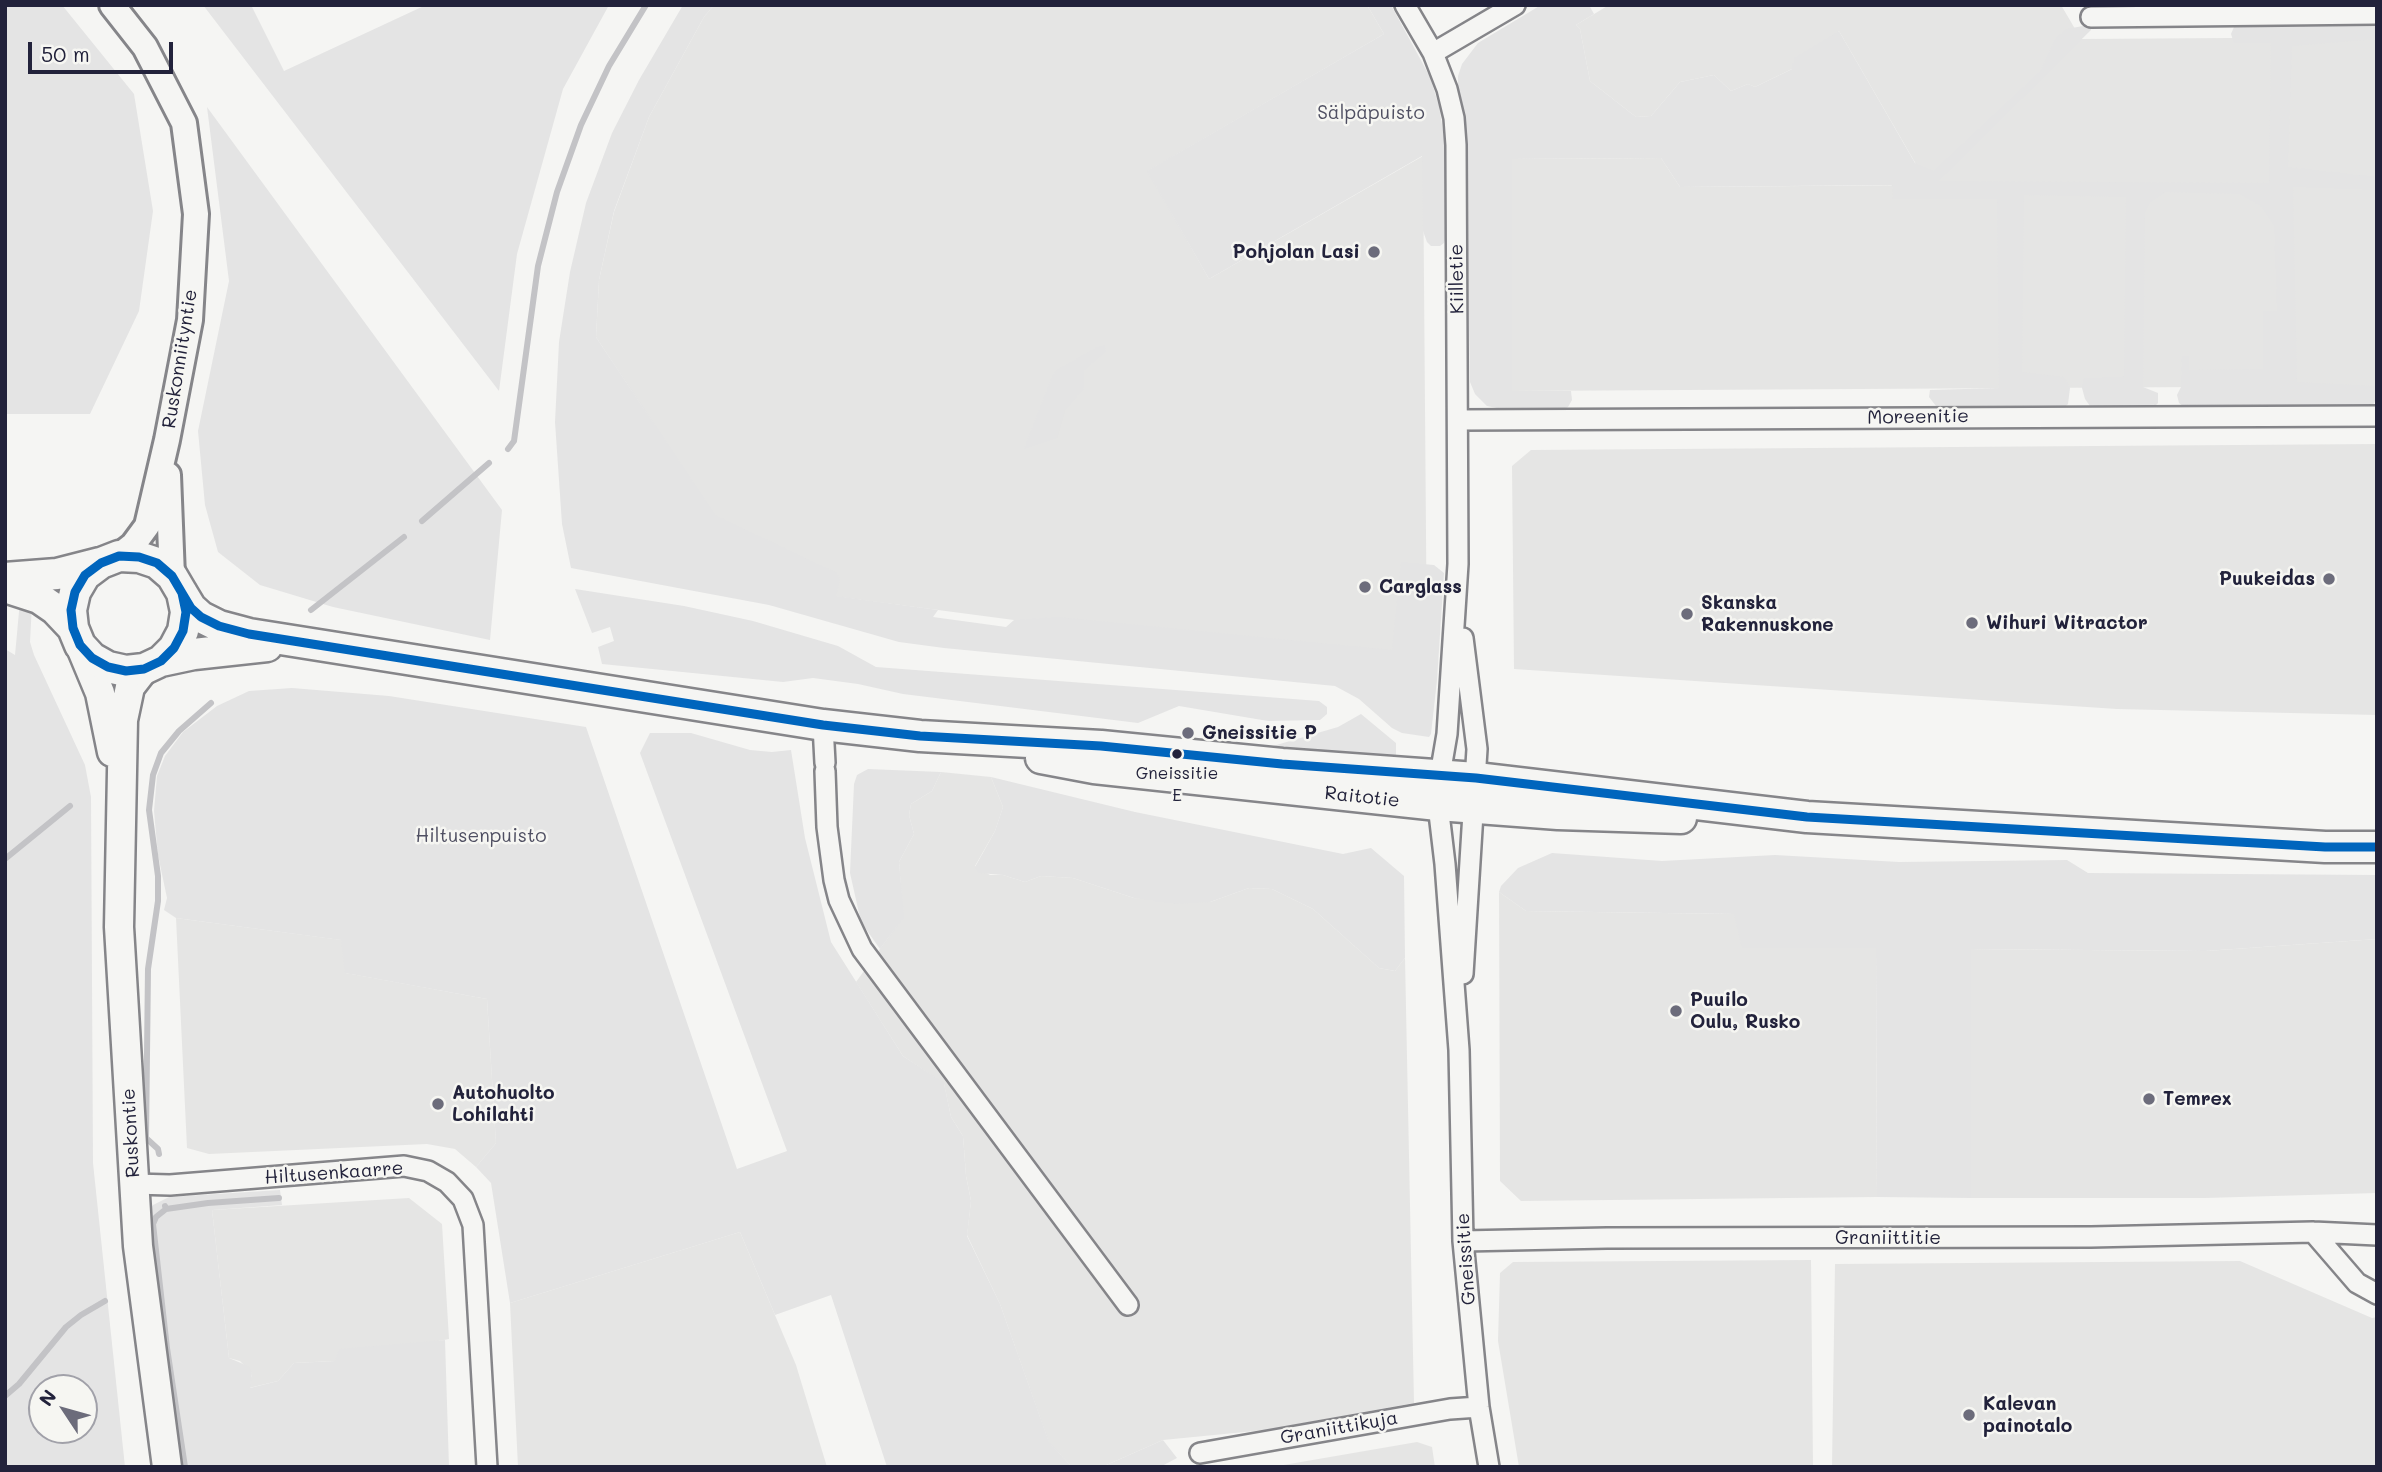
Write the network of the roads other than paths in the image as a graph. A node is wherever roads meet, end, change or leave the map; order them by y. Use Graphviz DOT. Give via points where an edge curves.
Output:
graph roads {
  1 [pos="112,5"];
  2 [pos="1405,5"];
  3 [pos="1516,5"];
  4 [pos="2377,14"];
  5 [pos="2091,17"];
  6 [pos="1433,53"];
  7 [pos="2377,416"];
  8 [pos="1459,421"];
  9 [pos="167,440"];
  10 [pos="110,560"];
  11 [pos="1458,564"];
  12 [pos="5,578"];
  13 [pos="177,584"];
  14 [pos="5,587"];
  15 [pos="76,636"];
  16 [pos="310,643"];
  17 [pos="153,665"];
  18 [pos="823,724"];
  19 [pos="920,736"];
  20 [pos="1440,775"];
  21 [pos="1476,778"];
  22 [pos="121,798"];
  23 [pos="1438,805"];
  24 [pos="1474,808"];
  25 [pos="1807,817"];
  26 [pos="2377,847"];
  27 [pos="1459,1049"];
  28 [pos="134,1184"];
  29 [pos="2313,1232"];
  30 [pos="2377,1235"];
  31 [pos="1463,1241"];
  32 [pos="2377,1294"];
  33 [pos="1128,1305"];
  34 [pos="1479,1407"];
  35 [pos="1200,1453"];
  36 [pos="167,1467"];
  37 [pos="487,1467"];
  38 [pos="1489,1467"];
  1 -- 9 [label="street, Ruskonniityntie" via="145,47 184,124 196,214 190,320"];
  2 -- 6 [label="street, Kiilletie"];
  3 -- 6 [label="street"];
  4 -- 5 [label="street"];
  6 -- 8 [label="street, Kiilletie" via="1450,98 1456,145"];
  7 -- 8 [label="street, Moreenitie"];
  8 -- 11 [label="street, Kiilletie"];
  9 -- 10 [label="street, Ruskonniityntie" via="147,526 133,545"];
  9 -- 13 [label="street, Ruskonniityntie"];
  10 -- 12 [label="main road" via="57,574"];
  10 -- 13 [label="main road" via="139,557 157,563"];
  10 -- 15 [label="main road" via="85,575 75,592 71,610"];
  11 -- 20 [label="street, Kiilletie"];
  11 -- 21 [label="street, Kiilletie"];
  13 -- 16 [label="main road, Raitotie" via="191,608 219,626"];
  13 -- 17 [label="main road" via="186,612 183,631 174,648"];
  14 -- 15 [label="main road" via="39,598"];
  15 -- 17 [label="main road" via="92,658 108,667 126,671"];
  15 -- 22 [label="main road, Ruskontie" via="100,693"];
  16 -- 17 [label="main road, Raitotie" via="232,649"];
  16 -- 18 [label="main road, Raitotie"];
  17 -- 22 [label="main road, Ruskontie" via="130,687 123,720"];
  18 -- 19 [label="main road, Raitotie"];
  18 -- 33 [label="street" via="834,880 862,949"];
  19 -- 20 [label="main road, Raitotie" via="1101,746"];
  19 -- 23 [label="main road, Raitotie" via="1094,768"];
  20 -- 21 [label="main road, Raitotie"];
  20 -- 23 [label="street, Kiilletie"];
  21 -- 24 [label="street, Kiilletie"];
  21 -- 25 [label="main road, Raitotie"];
  22 -- 28 [label="main road, Ruskontie" via="119,927"];
  23 -- 24 [label="main road, Raitotie"];
  23 -- 27 [label="street, Gneissitie"];
  24 -- 25 [label="main road, Raitotie" via="1657,818"];
  24 -- 27 [label="street, Gneissitie"];
  25 -- 26 [label="main road, Raitotie" via="2325,848"];
  27 -- 31 [label="street, Gneissitie"];
  28 -- 36 [label="main road, Ruskontie"];
  28 -- 37 [label="street, Hiltusenkaarre" via="404,1166 428,1171 447,1182 463,1199 473,1225"];
  29 -- 30 [label="street, Graniittitie"];
  29 -- 31 [label="street, Graniittitie"];
  29 -- 32 [label="street" via="2357,1283"];
  31 -- 34 [label="street, Gneissitie"];
  34 -- 35 [label="street, Graniittikuja"];
  34 -- 38 [label="street, Gneissitie"];
}
